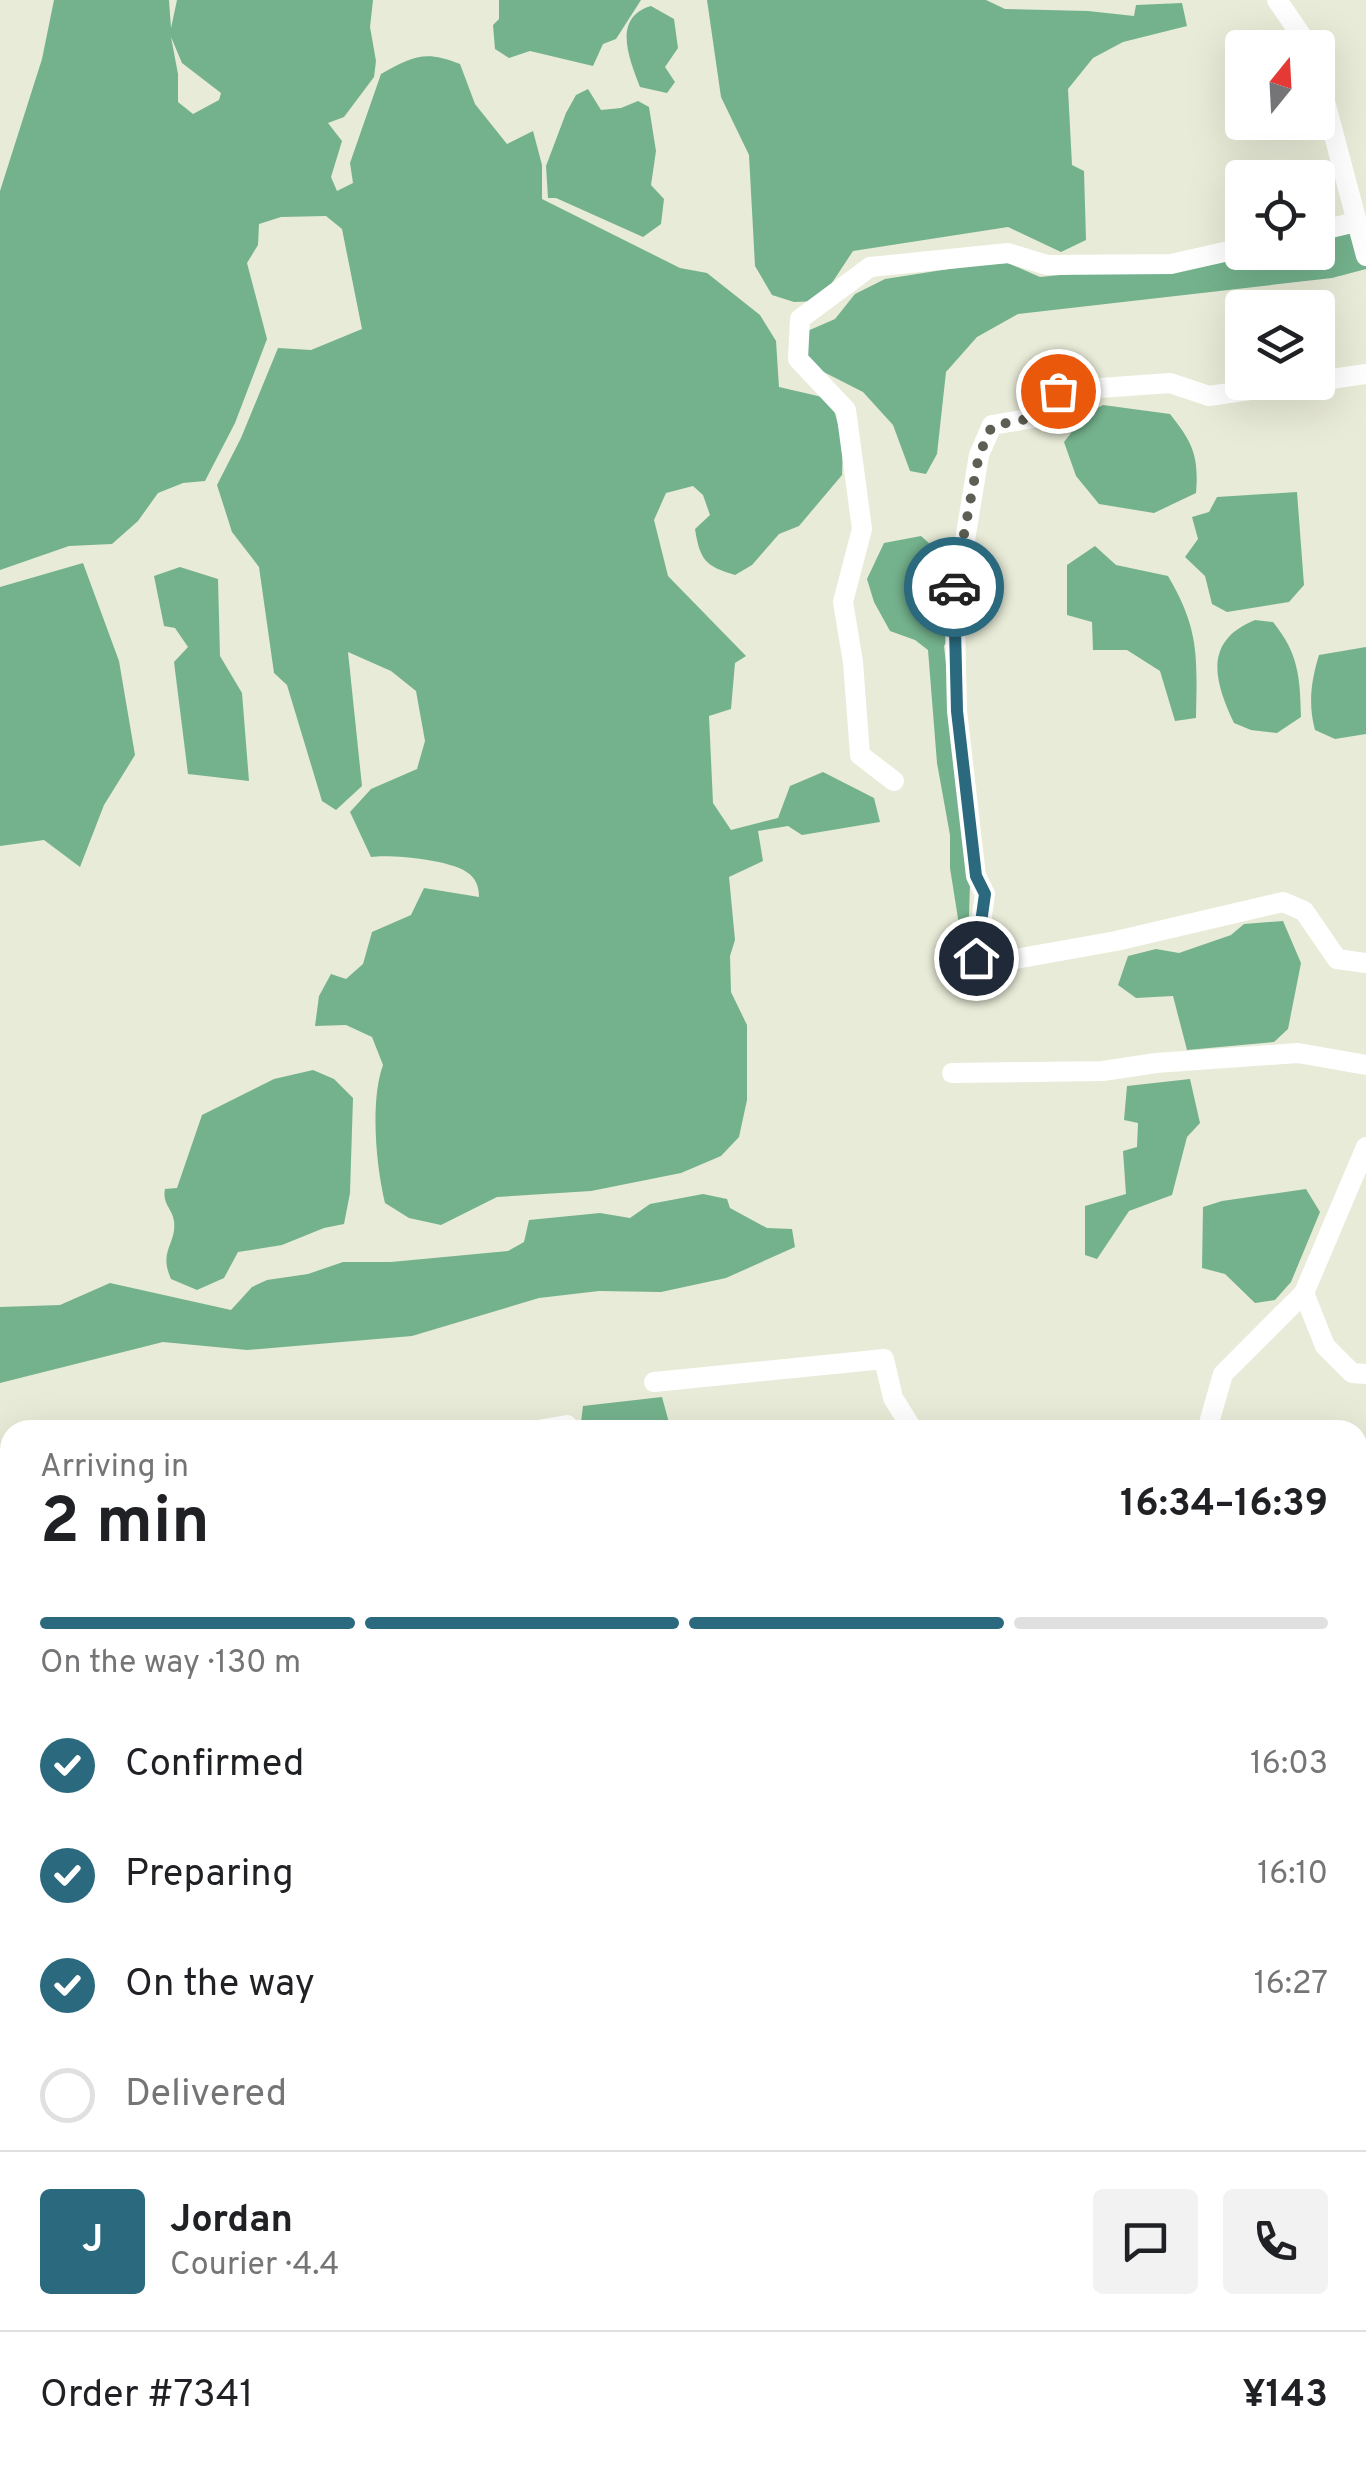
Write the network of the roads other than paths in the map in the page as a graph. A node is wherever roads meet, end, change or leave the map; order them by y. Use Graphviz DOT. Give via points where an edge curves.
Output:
graph roads {
  1 [pos="1277,0"];
  2 [pos="1298,30"];
  3 [pos="1335,140"];
  4 [pos="1356,222"];
  5 [pos="1335,226"];
  6 [pos="1225,252"];
  7 [pos="1366,256"];
  8 [pos="1366,374"];
  9 [pos="1335,379"];
  10 [pos="1225,394"];
  11 [pos="894,782"];
  12 [pos="1366,963"];
  13 [pos="1366,1065"];
  14 [pos="952,1073"];
  15 [pos="1366,1147"];
  16 [pos="1304,1293"];
  17 [pos="1366,1374"];
  18 [pos="654,1382"];
  19 [pos="906,1420"];
  20 [pos="1210,1420"];
  1 -- 2 [label="street"];
  3 -- 4 [label="street"];
  4 -- 5 [label="street"];
  4 -- 7 [label="street"];
  6 -- 11 [label="street" via="1171,264 1047,265 1008,252 870,267 800,318 798,359 846,410 862,529 843,602 860,755"];
  8 -- 9 [label="street"];
  10 -- 12 [label="street" via="1209,396 1170,383 1058,391 1032,418 992,426 979,455 954,577 957,711 976,876 985,894 976,958 999,962 1116,941 1283,902 1304,910 1337,958"];
  13 -- 14 [label="street" via="1298,1054 1103,1071"];
  15 -- 16 [label="street"];
  16 -- 17 [label="street" via="1325,1346 1352,1373"];
  16 -- 20 [label="street" via="1223,1374"];
  18 -- 19 [label="street" via="884,1359 892,1398"];
}
